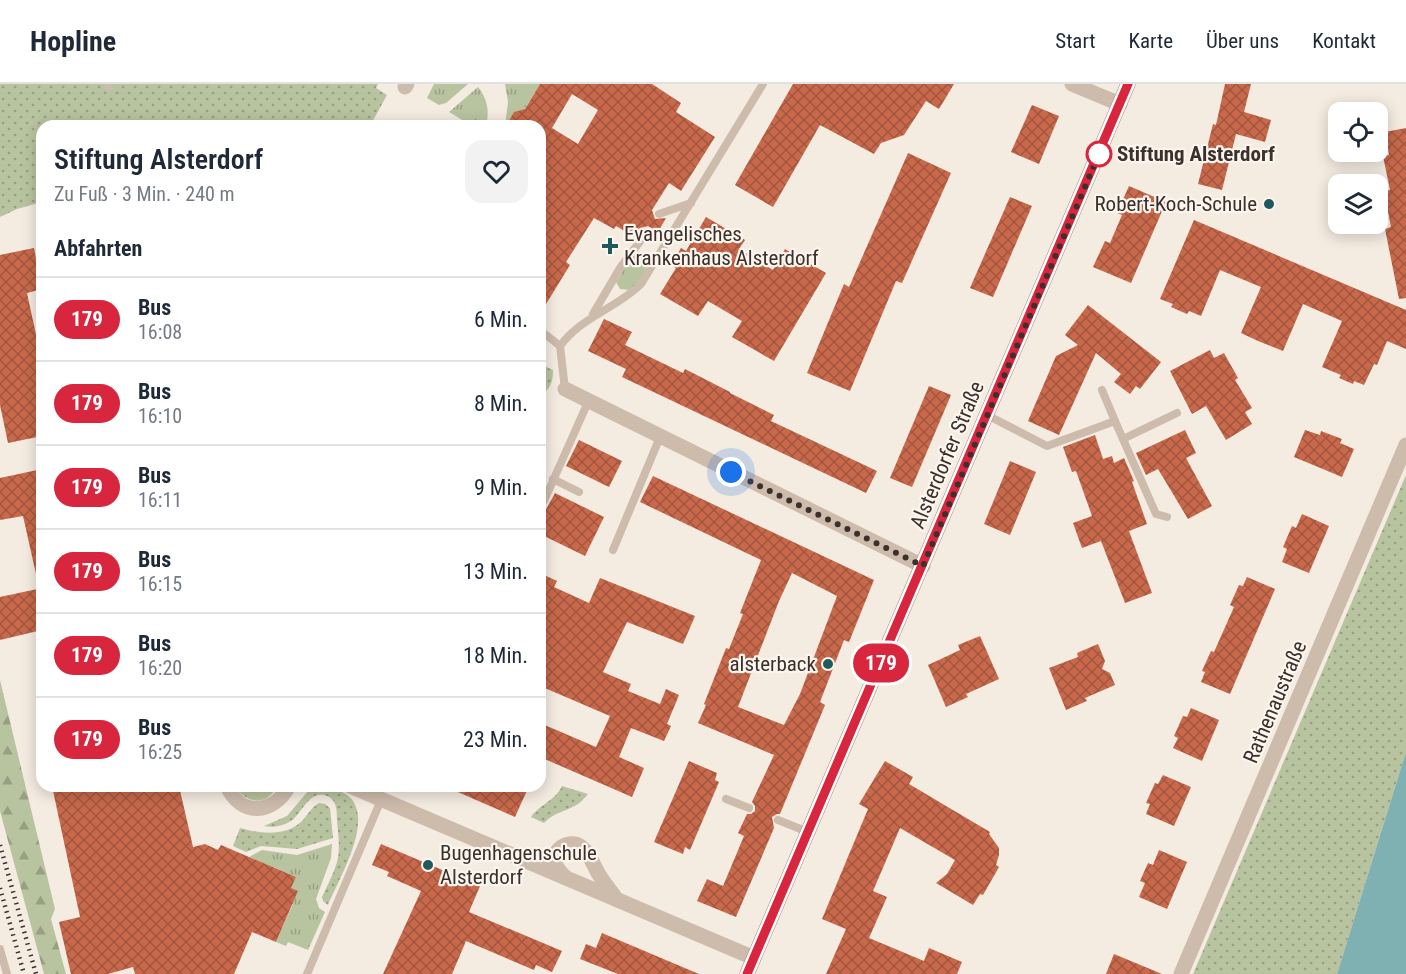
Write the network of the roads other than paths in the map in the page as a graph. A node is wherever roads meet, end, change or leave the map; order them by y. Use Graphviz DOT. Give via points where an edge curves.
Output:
graph roads {
  1 [pos="763,84"];
  2 [pos="1072,84"];
  3 [pos="1128,84"];
  4 [pos="1120,104"];
  5 [pos="692,202"];
  6 [pos="659,214"];
  7 [pos="647,232"];
  8 [pos="592,317"];
  9 [pos="546,335"];
  10 [pos="560,346"];
  11 [pos="565,389"];
  12 [pos="1102,390"];
  13 [pos="588,402"];
  14 [pos="1177,413"];
  15 [pos="987,416"];
  16 [pos="1115,421"];
  17 [pos="660,437"];
  18 [pos="1123,439"];
  19 [pos="1406,445"];
  20 [pos="554,479"];
  21 [pos="579,492"];
  22 [pos="546,497"];
  23 [pos="1167,517"];
  24 [pos="613,550"];
  25 [pos="923,566"];
  26 [pos="230,792"];
  27 [pos="285,792"];
  28 [pos="363,792"];
  29 [pos="726,799"];
  30 [pos="381,800"];
  31 [pos="749,808"];
  32 [pos="778,820"];
  33 [pos="808,832"];
  34 [pos="568,880"];
  35 [pos="618,901"];
  36 [pos="0,950"];
  37 [pos="754,958"];
  38 [pos="7,974"];
  39 [pos="307,974"];
  40 [pos="747,974"];
  41 [pos="1181,974"];
  1 -- 5 [label="lane"];
  2 -- 4 [label="street"];
  3 -- 4 [label="street, Alsterdorfer Straße"];
  4 -- 15 [label="street, Alsterdorfer Straße"];
  5 -- 6 [label="lane"];
  5 -- 8 [label="lane" via="641,284"];
  7 -- 8 [label="lane" via="620,268"];
  8 -- 10 [label="lane"];
  9 -- 10 [label="lane"];
  10 -- 11 [label="lane"];
  11 -- 13 [label="street"];
  12 -- 16 [label="lane"];
  13 -- 17 [label="street"];
  13 -- 20 [label="lane"];
  14 -- 18 [label="lane"];
  15 -- 16 [label="lane" via="1047,446"];
  15 -- 25 [label="street, Alsterdorfer Straße"];
  16 -- 18 [label="lane"];
  17 -- 24 [label="lane"];
  17 -- 25 [label="street"];
  18 -- 23 [label="lane" via="1156,514"];
  19 -- 41 [label="street, Rathenaustraße"];
  20 -- 21 [label="lane"];
  20 -- 22 [label="lane"];
  25 -- 33 [label="street, Alsterdorfer Straße"];
  26 -- 27 [label="street" via="240,804 251,808 263,808"];
  28 -- 30 [label="street"];
  29 -- 31 [label="lane"];
  30 -- 34 [label="street"];
  30 -- 39 [label="lane"];
  32 -- 33 [label="lane"];
  33 -- 37 [label="street, Alsterdorfer Straße"];
  34 -- 35 [label="street"];
  34 -- 35 [label="street" via="559,871 555,855 568,844 578,844"];
  35 -- 37 [label="street"];
  36 -- 38 [label="lane"];
  37 -- 40 [label="street, Alsterdorfer Straße"];
}
